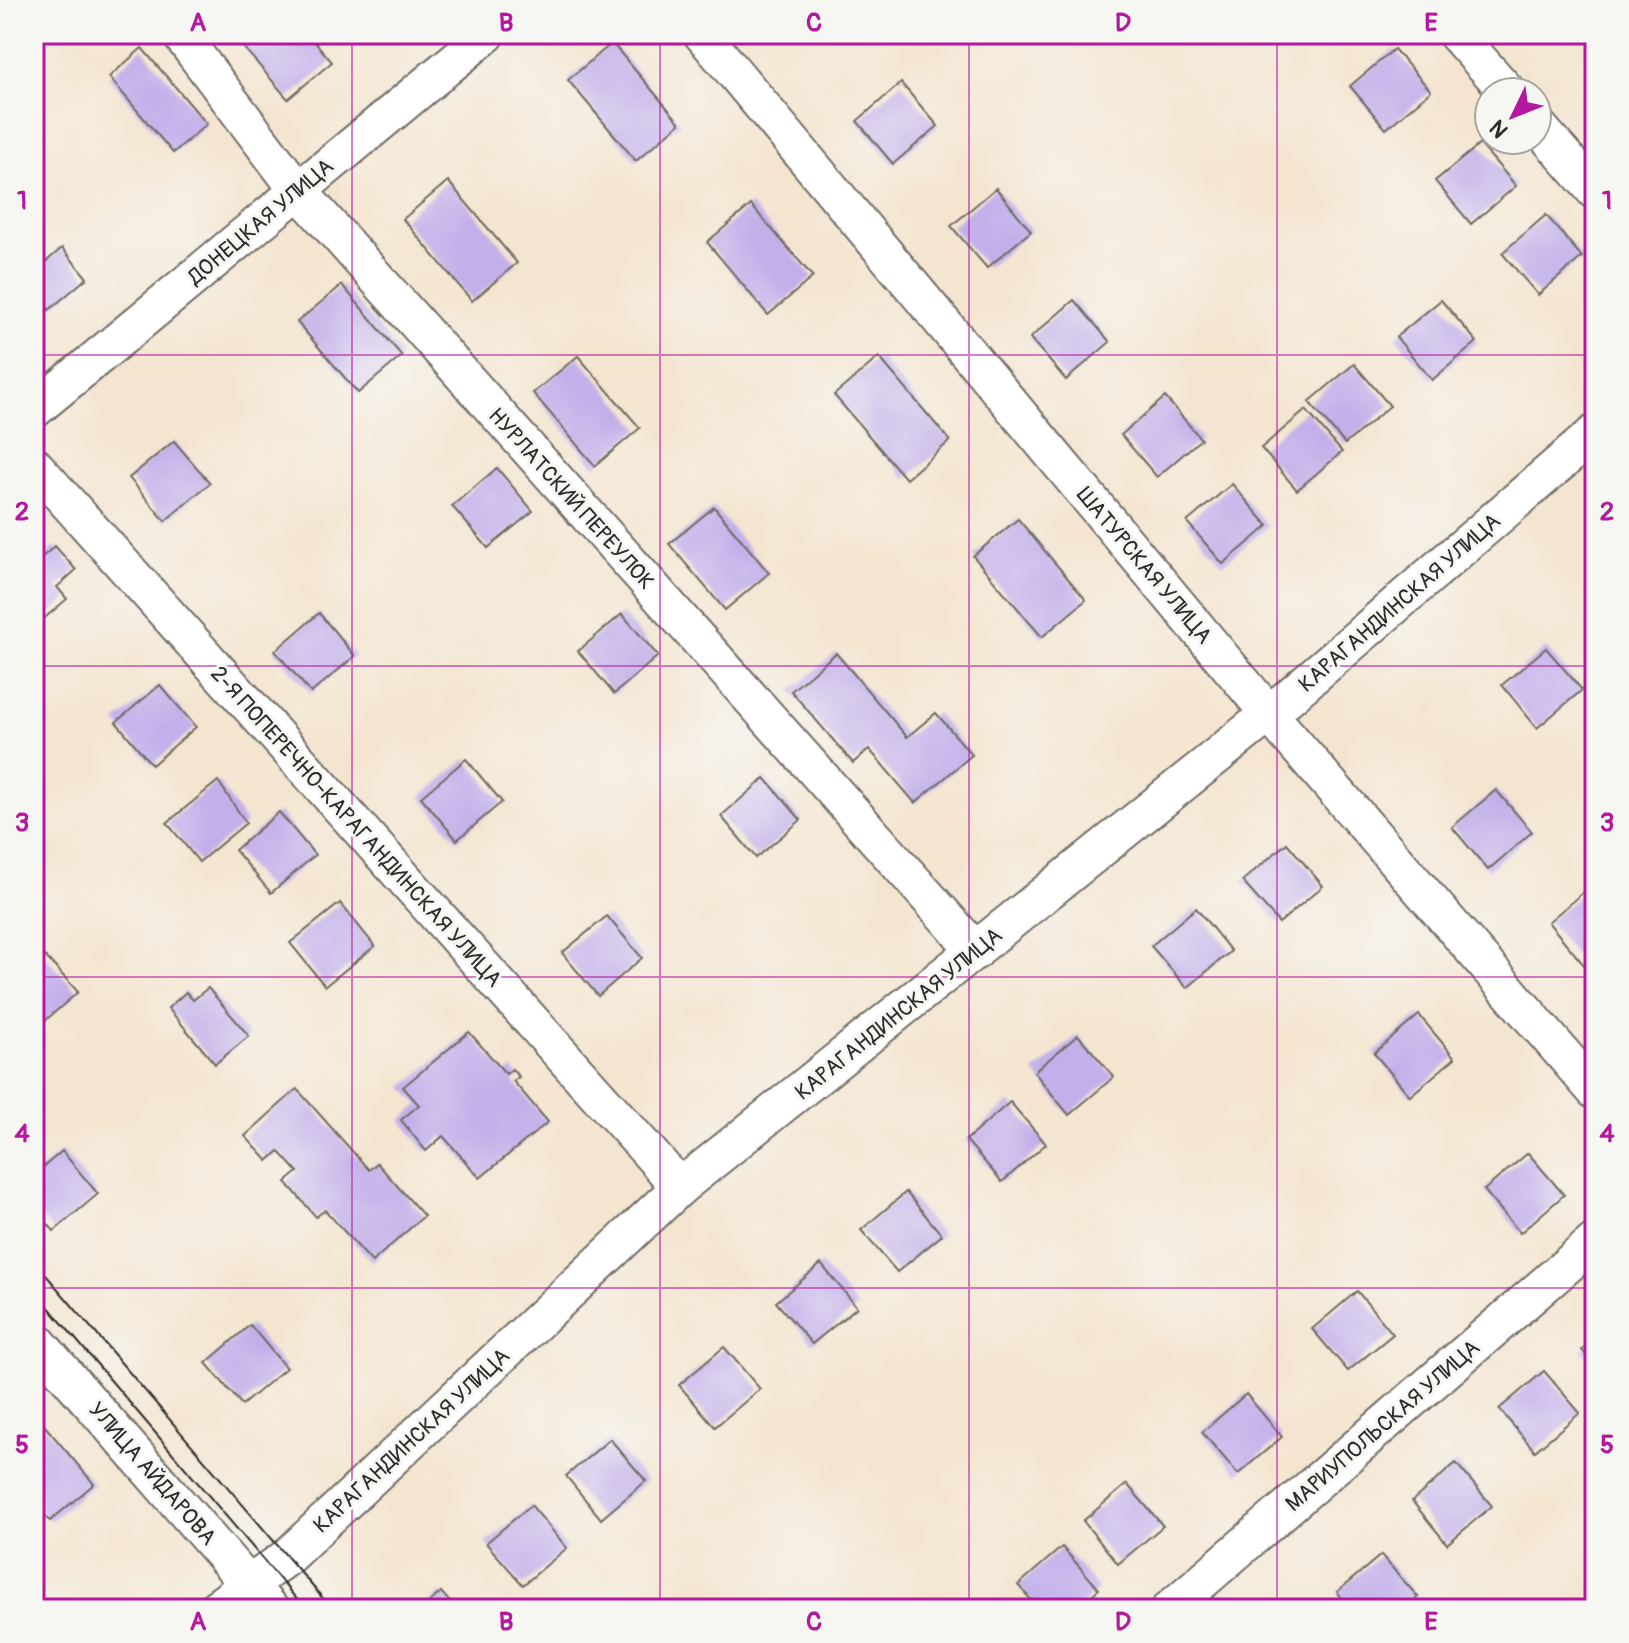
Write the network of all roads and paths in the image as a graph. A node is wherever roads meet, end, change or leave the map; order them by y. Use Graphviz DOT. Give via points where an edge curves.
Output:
graph roads {
  1 [pos="180,34"];
  2 [pos="487,34"];
  3 [pos="702,34"];
  4 [pos="1456,34"];
  5 [pos="1494,76"];
  6 [pos="1553,143"];
  7 [pos="297,189"];
  8 [pos="1595,191"];
  9 [pos="34,410"];
  10 [pos="1595,433"];
  11 [pos="34,465"];
  12 [pos="1269,714"];
  13 [pos="976,951"];
  14 [pos="1595,1091"];
  15 [pos="680,1187"];
  16 [pos="1595,1241"];
  17 [pos="34,1338"];
  18 [pos="260,1596"];
  19 [pos="215,1609"];
  20 [pos="1170,1609"];
  1 -- 7 [label="street, НУРЛАТСКИЙ ПЕРЕУЛОК"];
  2 -- 7 [label="street, ДОНЕЦКАЯ УЛИЦА"];
  3 -- 12 [label="street, ШАТУРСКАЯ УЛИЦА"];
  4 -- 5 [label="street"];
  6 -- 8 [label="street"];
  7 -- 9 [label="street, ДОНЕЦКАЯ УЛИЦА"];
  7 -- 13 [label="street, НУРЛАТСКИЙ ПЕРЕУЛОК"];
  10 -- 12 [label="street, КАРАГАНДИНСКАЯ УЛИЦА"];
  11 -- 15 [label="street, 2-Я ПОПЕРЕЧНО-КАРАГАНДИНСКАЯ УЛИЦА"];
  12 -- 13 [label="street, КАРАГАНДИНСКАЯ УЛИЦА"];
  12 -- 14 [label="street, ШАТУРСКАЯ УЛИЦА"];
  13 -- 15 [label="street, КАРАГАНДИНСКАЯ УЛИЦА"];
  15 -- 18 [label="street, КАРАГАНДИНСКАЯ УЛИЦА" via="287,1557"];
  16 -- 20 [label="street, МАРИУПОЛЬСКАЯ УЛИЦА"];
  17 -- 18 [label="street, УЛИЦА АЙДАРОВА"];
  18 -- 19 [label="street, КАРАГАНДИНСКАЯ УЛИЦА"];
}
